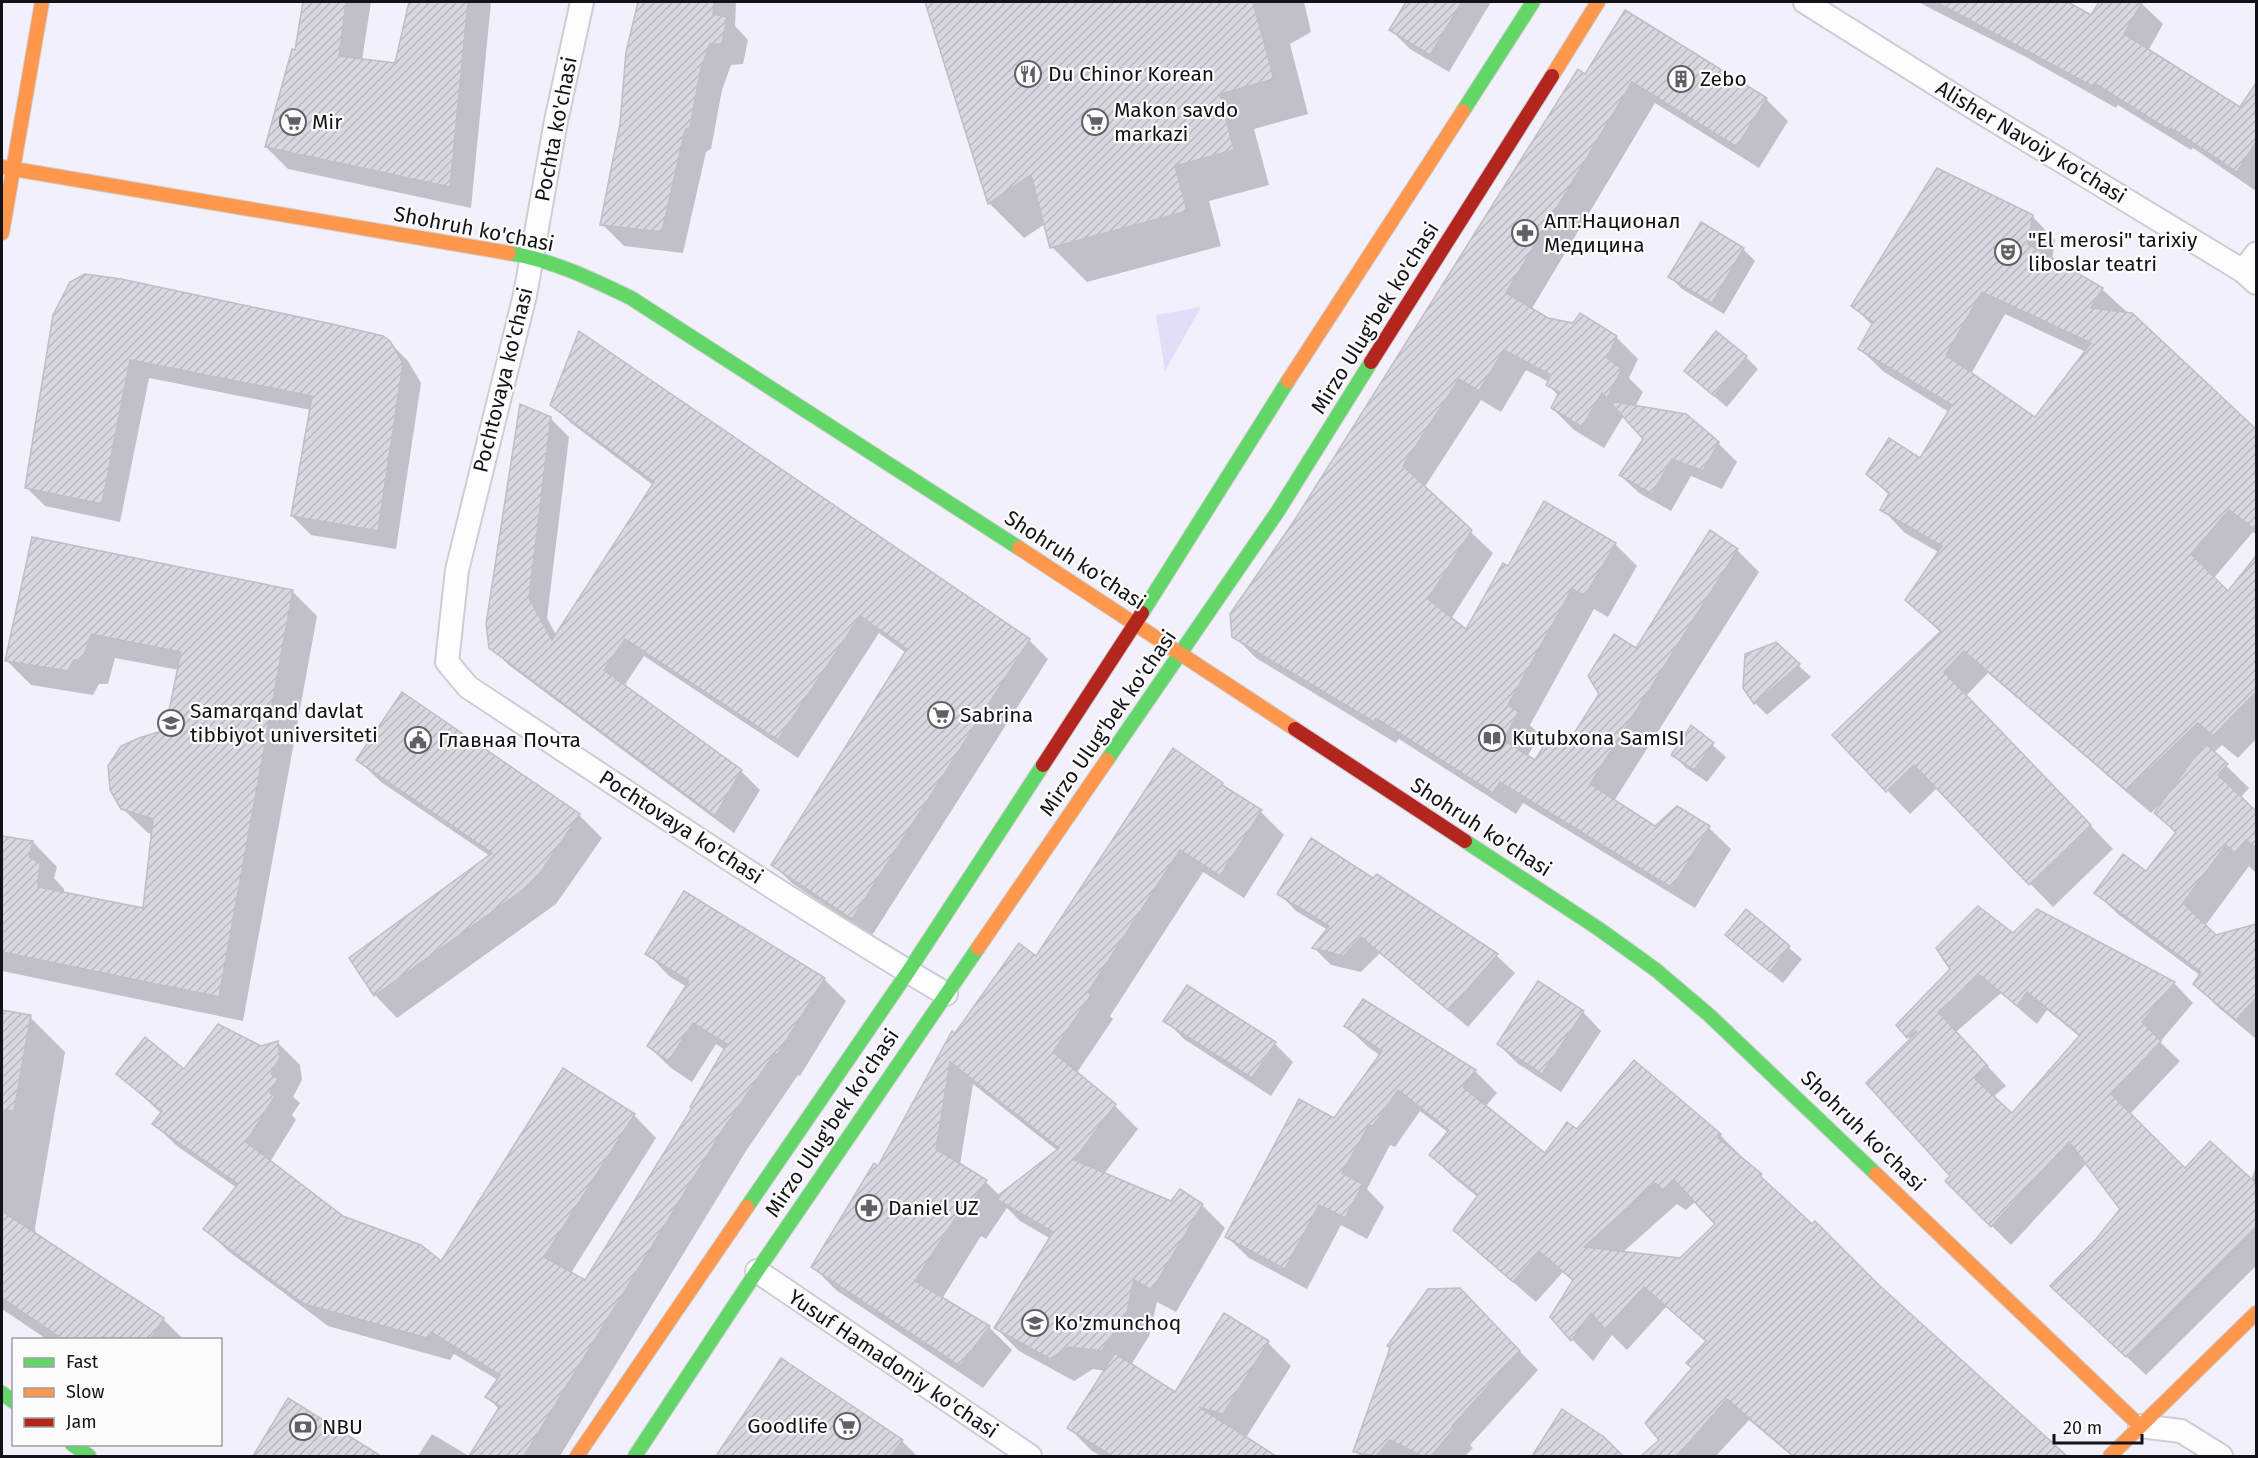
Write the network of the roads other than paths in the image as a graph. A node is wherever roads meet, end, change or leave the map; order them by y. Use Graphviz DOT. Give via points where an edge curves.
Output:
graph roads {
  1 [pos="42,2"];
  2 [pos="582,2"];
  3 [pos="1533,2"];
  4 [pos="1598,2"];
  5 [pos="1804,2"];
  6 [pos="7,168"];
  7 [pos="2,233"];
  8 [pos="532,257"];
  9 [pos="2252,269"];
  10 [pos="1135,624"];
  11 [pos="1180,655"];
  12 [pos="908,972"];
  13 [pos="946,994"];
  14 [pos="757,1271"];
  15 [pos="2256,1313"];
  16 [pos="2140,1426"];
  17 [pos="75,1446"];
  18 [pos="89,1456"];
  19 [pos="577,1456"];
  20 [pos="635,1456"];
  21 [pos="1030,1456"];
  22 [pos="2110,1456"];
  23 [pos="2221,1456"];
  1 -- 6 [label="main road"];
  2 -- 8 [label="street, Pochta ko'chasi"];
  3 -- 10 [label="main road, Mirzo Ulug'bek ko'chasi"];
  4 -- 11 [label="main road, Mirzo Ulug'bek ko'chasi" via="1278,511"];
  5 -- 9 [label="street, Alisher Navoiy ko'chasi" via="1961,100"];
  6 -- 7 [label="main road"];
  6 -- 8 [label="main road, Shohruh ko'chasi"];
  8 -- 10 [label="main road, Shohruh ko'chasi" via="631,298"];
  8 -- 12 [label="street, Pochtovaya ko'chasi" via="457,570 447,662 468,687 729,860"];
  10 -- 11 [label="main road, Shohruh ko'chasi"];
  10 -- 12 [label="main road, Mirzo Ulug'bek ko'chasi"];
  11 -- 13 [label="main road, Mirzo Ulug'bek ko'chasi"];
  11 -- 16 [label="main road, Shohruh ko'chasi" via="1656,970 1717,1022"];
  12 -- 13 [label="street, Pochtovaya ko'chasi"];
  12 -- 19 [label="main road, Mirzo Ulug'bek ko'chasi"];
  13 -- 14 [label="main road, Mirzo Ulug'bek ko'chasi"];
  14 -- 20 [label="main road, Mirzo Ulug'bek ko'chasi"];
  14 -- 21 [label="street, Yusuf Hamadoniy ko'chasi"];
  15 -- 16 [label="main road"];
  16 -- 22 [label="main road"];
  16 -- 23 [label="street" via="2181,1431"];
  17 -- 18 [label="main road"];
}
